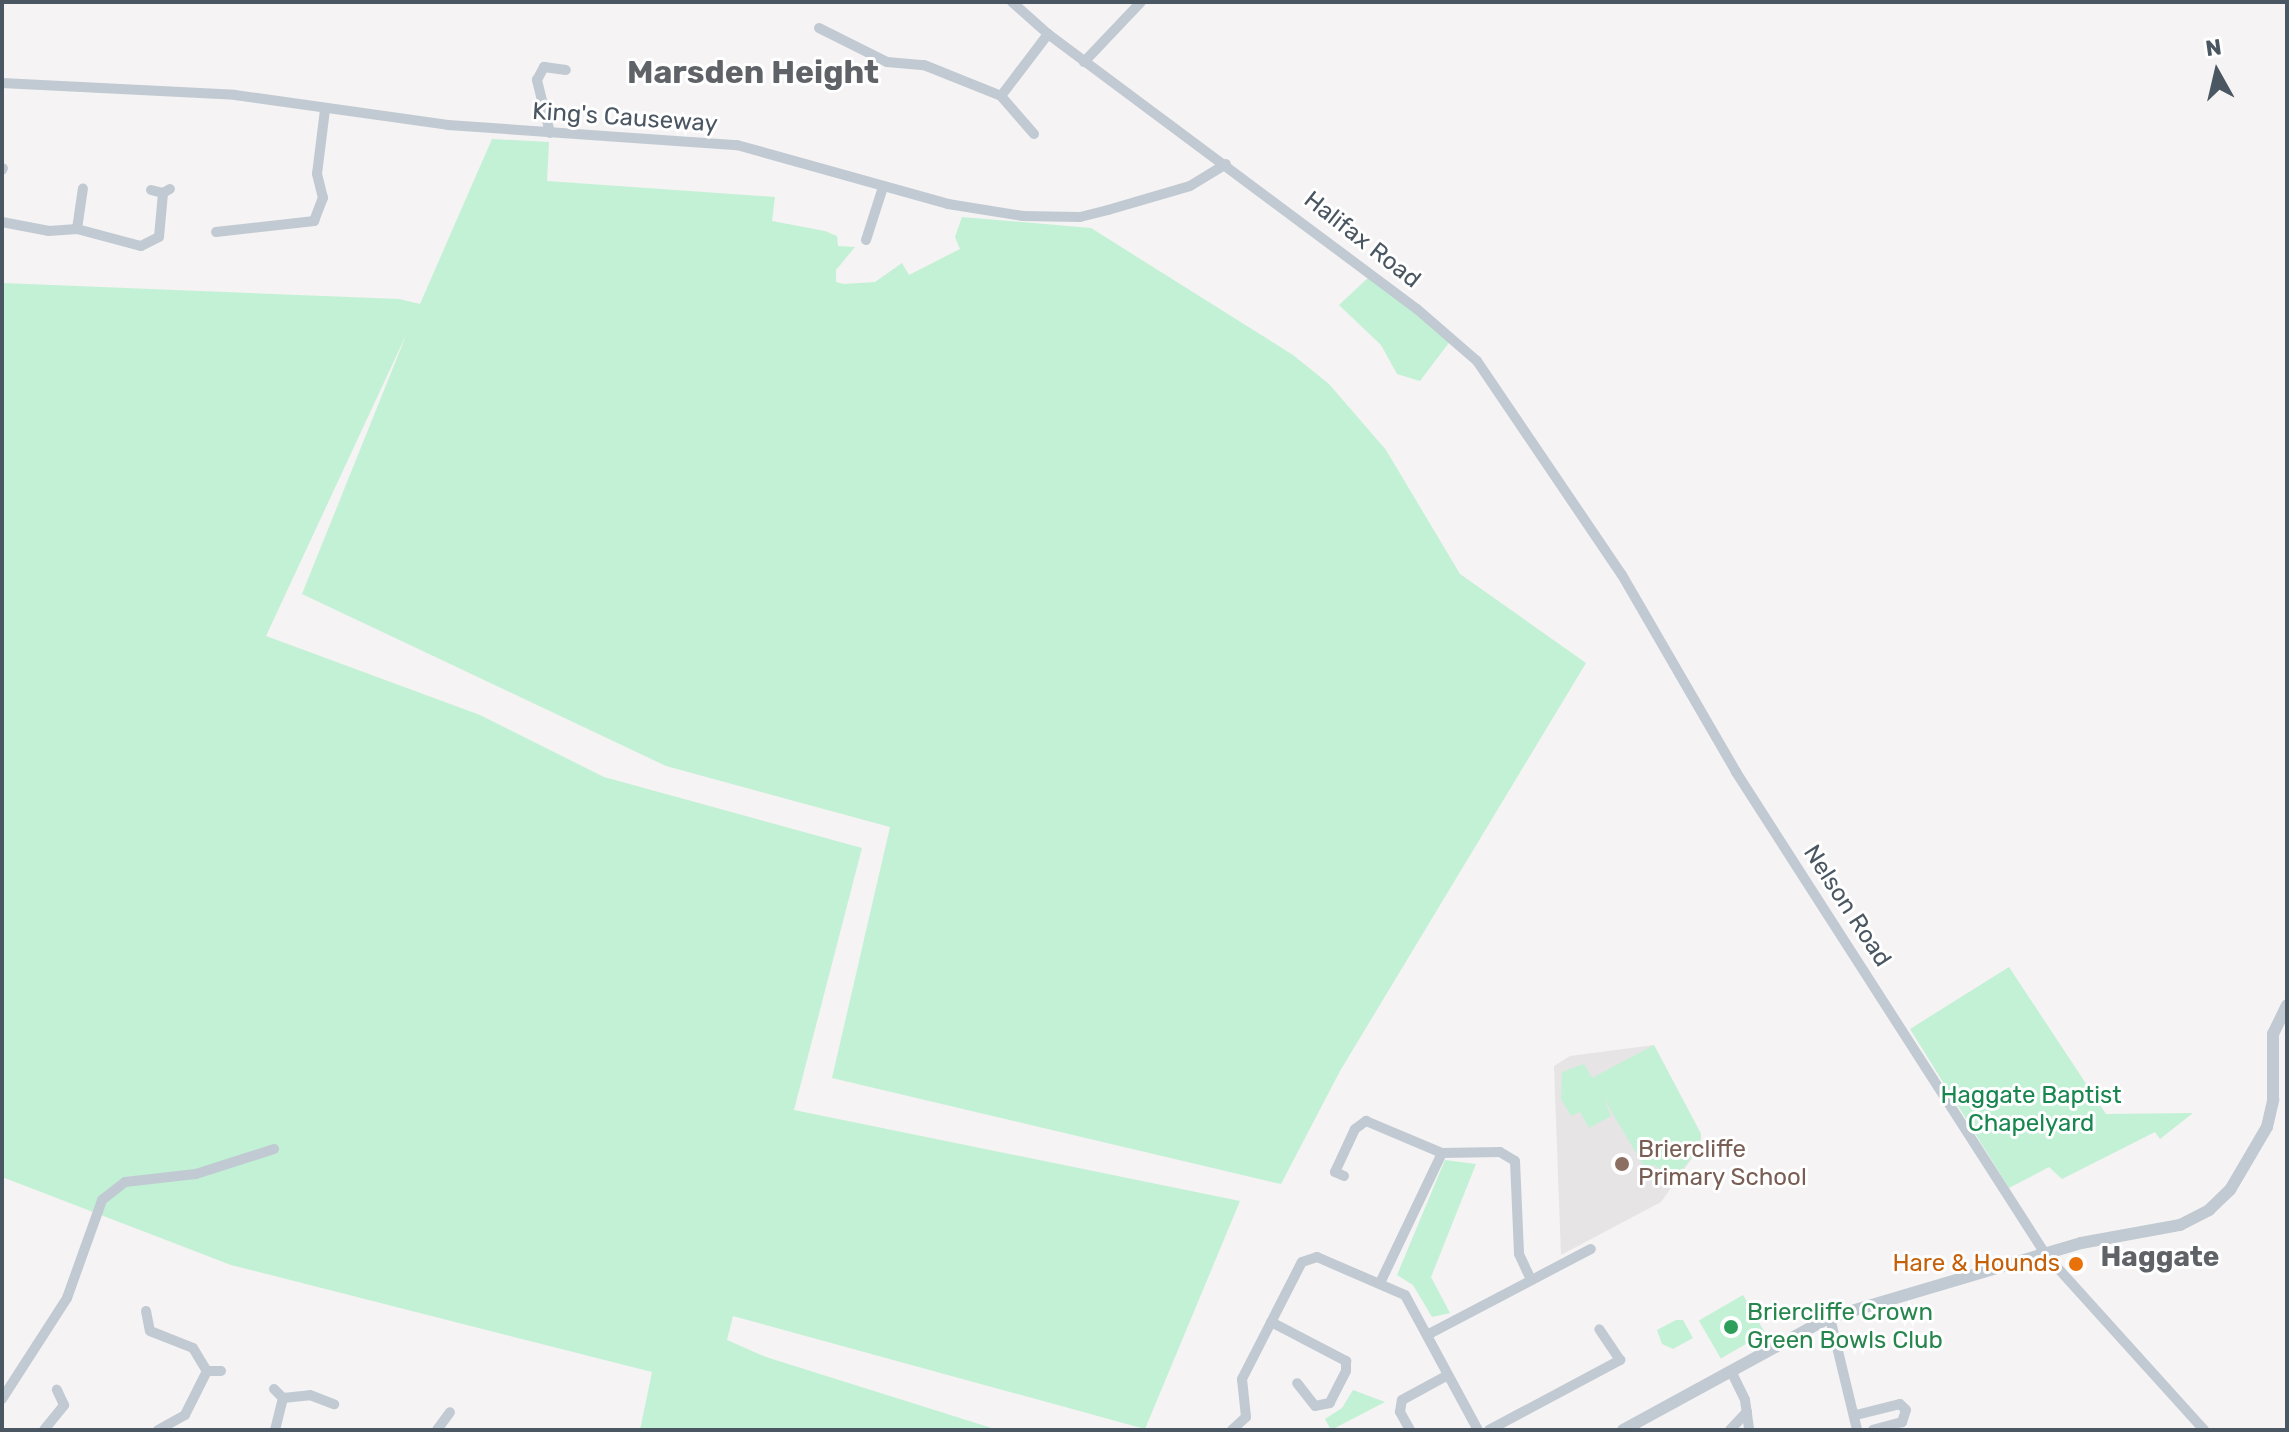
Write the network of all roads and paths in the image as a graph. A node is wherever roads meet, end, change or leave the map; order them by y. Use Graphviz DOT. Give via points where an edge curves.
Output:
graph roads {
  1 [pos="1012,2"];
  2 [pos="1141,2"];
  3 [pos="819,28"];
  4 [pos="1048,34"];
  5 [pos="1084,62"];
  6 [pos="566,70"];
  7 [pos="2,83"];
  8 [pos="1001,96"];
  9 [pos="325,110"];
  10 [pos="550,133"];
  11 [pos="1034,134"];
  12 [pos="1226,164"];
  13 [pos="883,187"];
  14 [pos="83,188"];
  15 [pos="161,190"];
  16 [pos="2,222"];
  17 [pos="77,229"];
  18 [pos="216,232"];
  19 [pos="866,240"];
  20 [pos="1622,575"];
  21 [pos="2287,1005"];
  22 [pos="274,1149"];
  23 [pos="1442,1153"];
  24 [pos="1335,1172"];
  25 [pos="1591,1249"];
  26 [pos="2046,1255"];
  27 [pos="1531,1280"];
  28 [pos="1380,1283"];
  29 [pos="146,1311"];
  30 [pos="1830,1318"];
  31 [pos="1271,1322"];
  32 [pos="1599,1329"];
  33 [pos="1427,1335"];
  34 [pos="207,1371"];
  35 [pos="221,1371"];
  36 [pos="1731,1371"];
  37 [pos="1448,1375"];
  38 [pos="1297,1383"];
  39 [pos="274,1389"];
  40 [pos="57,1390"];
  41 [pos="283,1398"];
  42 [pos="2,1399"];
  43 [pos="334,1404"];
  44 [pos="450,1412"];
  45 [pos="1747,1412"];
  46 [pos="1856,1415"];
  47 [pos="44,1430"];
  48 [pos="158,1430"];
  49 [pos="275,1430"];
  50 [pos="437,1430"];
  51 [pos="1232,1430"];
  52 [pos="1410,1430"];
  53 [pos="1478,1430"];
  54 [pos="1489,1430"];
  55 [pos="1623,1430"];
  56 [pos="1730,1430"];
  57 [pos="1749,1430"];
  58 [pos="1857,1430"];
  59 [pos="1873,1430"];
  60 [pos="2204,1430"];
  1 -- 4 [label="street, Halifax Road"];
  2 -- 5 [label="street"];
  3 -- 8 [label="street" via="887,62 924,65"];
  4 -- 5 [label="street, Halifax Road"];
  4 -- 8 [label="street"];
  5 -- 12 [label="street, Halifax Road"];
  6 -- 10 [label="street" via="544,67 537,80"];
  7 -- 9 [label="street, King's Causeway" via="221,94"];
  8 -- 11 [label="street"];
  9 -- 10 [label="street, King's Causeway"];
  9 -- 18 [label="street" via="317,174 323,198 314,221"];
  10 -- 13 [label="street, King's Causeway" via="737,145"];
  12 -- 13 [label="street, King's Causeway" via="1190,186 1080,217 981,212"];
  12 -- 20 [label="street, Halifax Road" via="1477,361"];
  13 -- 19 [label="street"];
  14 -- 17 [label="street"];
  15 -- 17 [label="street" via="163,225 151,244"];
  16 -- 17 [label="street" via="49,231"];
  20 -- 26 [label="street, Nelson Road" via="1736,772"];
  21 -- 26 [label="street" via="2273,1034 2273,1100 2267,1127 2230,1190 2180,1225"];
  22 -- 42 [label="street" via="196,1174 125,1182 102,1200 67,1298"];
  23 -- 24 [label="street" via="1366,1121 1355,1129"];
  23 -- 27 [label="street" via="1500,1152 1515,1161 1519,1254"];
  23 -- 28 [label="street"];
  25 -- 27 [label="street"];
  26 -- 30 [label="street"];
  26 -- 60 [label="street, Nelson Road"];
  27 -- 33 [label="street"];
  28 -- 31 [label="street" via="1311,1257 1302,1262"];
  28 -- 33 [label="street" via="1405,1295"];
  29 -- 34 [label="street" via="146,1334 193,1348"];
  30 -- 36 [label="street"];
  30 -- 46 [label="street"];
  31 -- 38 [label="street" via="1346,1361 1330,1403 1315,1406"];
  31 -- 51 [label="street" via="1240,1385 1246,1417"];
  32 -- 54 [label="street" via="1620,1360"];
  33 -- 37 [label="street"];
  34 -- 35 [label="street"];
  34 -- 48 [label="street" via="184,1423"];
  36 -- 45 [label="street"];
  36 -- 55 [label="street"];
  37 -- 52 [label="street" via="1402,1400 1400,1412"];
  37 -- 53 [label="street"];
  39 -- 41 [label="street"];
  40 -- 47 [label="street" via="69,1402"];
  41 -- 43 [label="street" via="320,1396"];
  41 -- 49 [label="street"];
  44 -- 50 [label="street"];
  45 -- 56 [label="street"];
  45 -- 57 [label="street"];
  46 -- 58 [label="street"];
  46 -- 59 [label="street" via="1903,1406 1907,1414 1902,1422"];
}
